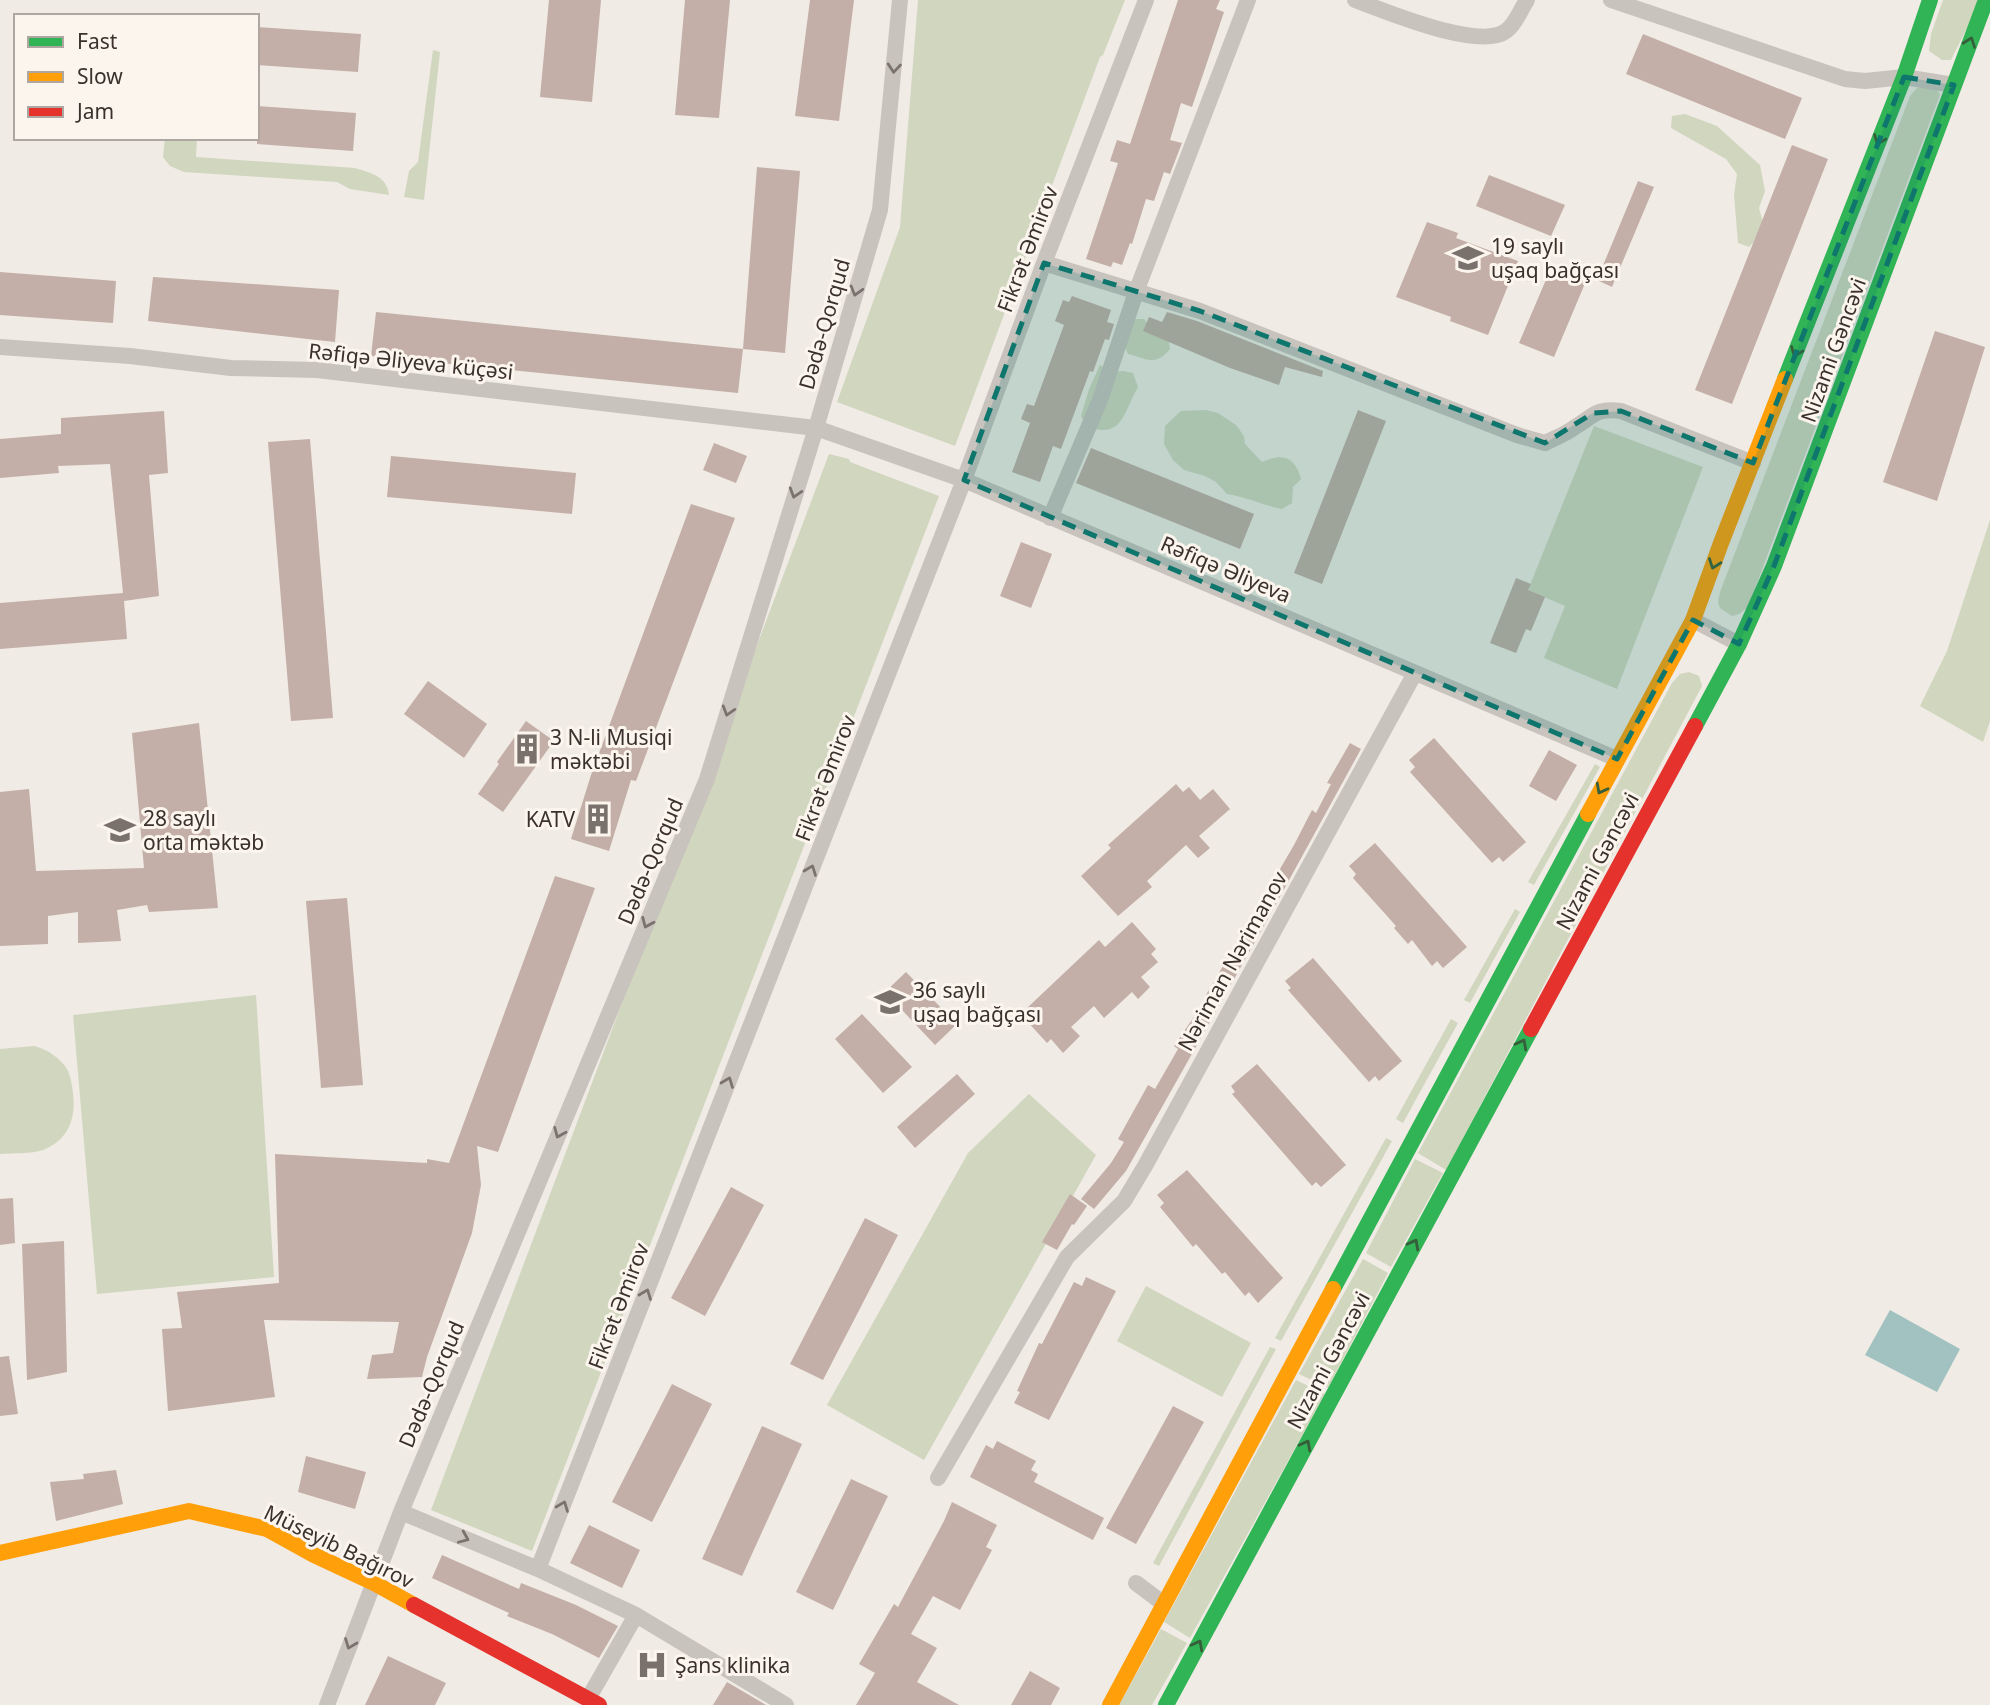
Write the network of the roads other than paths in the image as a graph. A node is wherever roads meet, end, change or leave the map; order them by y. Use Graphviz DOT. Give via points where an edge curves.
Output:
graph roads {
  1 [pos="900,0"];
  2 [pos="1146,0"];
  3 [pos="1248,0"];
  4 [pos="1355,0"];
  5 [pos="1528,0"];
  6 [pos="1611,0"];
  7 [pos="1930,0"];
  8 [pos="1986,0"];
  9 [pos="1904,77"];
  10 [pos="1954,85"];
  11 [pos="1044,263"];
  12 [pos="1136,292"];
  13 [pos="0,347"];
  14 [pos="816,428"];
  15 [pos="1753,463"];
  16 [pos="964,480"];
  17 [pos="1050,518"];
  18 [pos="1693,620"];
  19 [pos="1739,644"];
  20 [pos="1415,673"];
  21 [pos="1617,759"];
  22 [pos="939,1478"];
  23 [pos="401,1512"];
  24 [pos="0,1553"];
  25 [pos="538,1569"];
  26 [pos="374,1583"];
  27 [pos="1136,1583"];
  28 [pos="1164,1604"];
  29 [pos="636,1615"];
  30 [pos="594,1702"];
  31 [pos="327,1705"];
  32 [pos="786,1705"];
  33 [pos="1110,1705"];
  34 [pos="1166,1705"];
  1 -- 14 [label="street, Dədə-Qorqud, one-way" via="880,210"];
  2 -- 11 [label="street, Fikrət Əmirov"];
  3 -- 12 [label="street"];
  4 -- 5 [label="street" via="1442,31 1474,36 1495,36 1507,30"];
  6 -- 9 [label="street" via="1845,79"];
  7 -- 9 [label="main road, Nizami Gəncəvi"];
  10 -- 8 [label="main road, Nizami Gəncəvi, one-way"];
  9 -- 10 [label="street"];
  9 -- 15 [label="main road, Nizami Gəncəvi, one-way"];
  10 -- 19 [label="main road, Nizami Gəncəvi" via="1774,566"];
  11 -- 12 [label="street"];
  11 -- 16 [label="street, Fikrət Əmirov"];
  12 -- 15 [label="street" via="1545,443 1593,413 1621,411"];
  12 -- 17 [label="street" via="1100,400"];
  13 -- 14 [label="street, Rəfiqə Əliyeva küçəsi" via="232,368 317,370"];
  14 -- 16 [label="street, Rəfiqə Əliyeva"];
  14 -- 23 [label="street, Dədə-Qorqud, one-way" via="707,779"];
  15 -- 18 [label="main road, Nizami Gəncəvi, one-way"];
  16 -- 17 [label="street, Rəfiqə Əliyeva"];
  25 -- 16 [label="street, Fikrət Əmirov, one-way"];
  17 -- 20 [label="street, Rəfiqə Əliyeva"];
  18 -- 19 [label="street"];
  18 -- 21 [label="main road, Nizami Gəncəvi"];
  34 -- 19 [label="main road, Nizami Gəncəvi, one-way"];
  20 -- 21 [label="street, Rəfiqə Əliyeva"];
  20 -- 22 [label="street, Nəriman Nərimanov" via="1131,1189 1067,1256"];
  21 -- 28 [label="main road, Nizami Gəncəvi, one-way"];
  23 -- 25 [label="street, one-way"];
  23 -- 26 [label="street, Dədə-Qorqud"];
  24 -- 26 [label="main road, Müseyib Bağırov" via="189,1511 267,1530"];
  25 -- 29 [label="street"];
  26 -- 30 [label="main road, Müseyib Bağırov"];
  26 -- 31 [label="street, Dədə-Qorqud, one-way"];
  27 -- 28 [label="street"];
  28 -- 33 [label="main road, Nizami Gəncəvi"];
  29 -- 30 [label="street"];
  29 -- 32 [label="street"];
}
